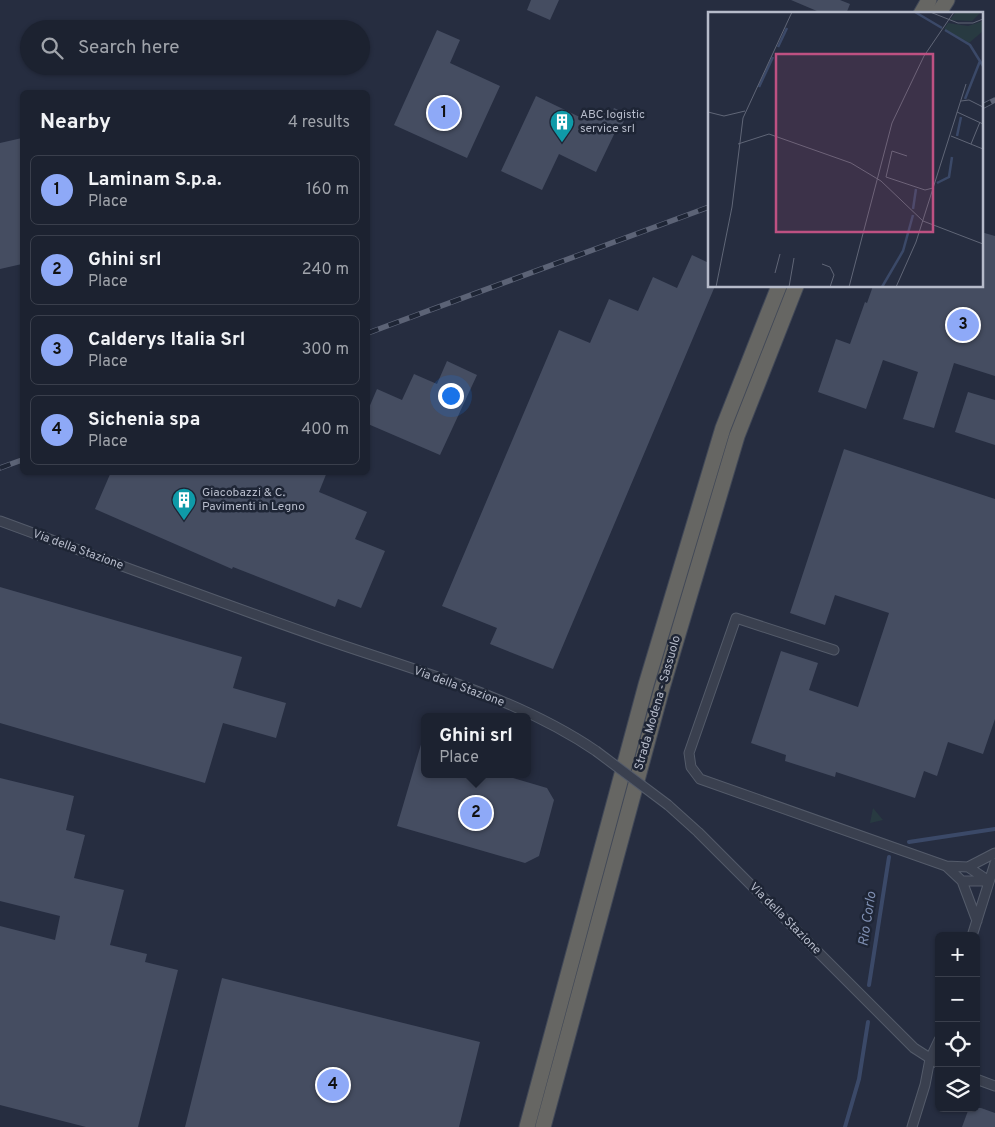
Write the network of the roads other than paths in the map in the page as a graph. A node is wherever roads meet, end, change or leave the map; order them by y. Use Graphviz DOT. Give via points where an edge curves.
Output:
graph roads {
  1 [pos="929,0"];
  2 [pos="947,0"];
  3 [pos="921,12"];
  4 [pos="939,12"];
  5 [pos="778,288"];
  6 [pos="795,288"];
  7 [pos="0,521"];
  8 [pos="834,650"];
  9 [pos="528,713"];
  10 [pos="531,715"];
  11 [pos="995,853"];
  12 [pos="995,863"];
  13 [pos="946,866"];
  14 [pos="968,867"];
  15 [pos="962,881"];
  16 [pos="990,881"];
  17 [pos="977,921"];
  18 [pos="973,932"];
  19 [pos="935,1061"];
  20 [pos="980,1080"];
  21 [pos="995,1086"];
  22 [pos="527,1127"];
  23 [pos="543,1127"];
  24 [pos="912,1127"];
  1 -- 3 [label="highway"];
  2 -- 4 [label="highway"];
  5 -- 22 [label="highway, Strada Modena - Sassuolo" via="720,437 646,685"];
  6 -- 23 [label="highway, Strada Modena - Sassuolo" via="731,455 662,688"];
  7 -- 9 [label="street, Via della Stazione, bridge"];
  8 -- 13 [label="street" via="736,618 690,753 691,767 700,778"];
  10 -- 19 [label="street, Via della Stazione, bridge" via="581,741 668,805 914,1048"];
  11 -- 14 [label="street"];
  12 -- 16 [label="street"];
  13 -- 14 [label="street"];
  13 -- 15 [label="street"];
  14 -- 16 [label="street"];
  15 -- 16 [label="street"];
  15 -- 17 [label="street"];
  16 -- 17 [label="street"];
  17 -- 18 [label="street"];
  19 -- 24 [label="street"];
  20 -- 21 [label="street"];
}
